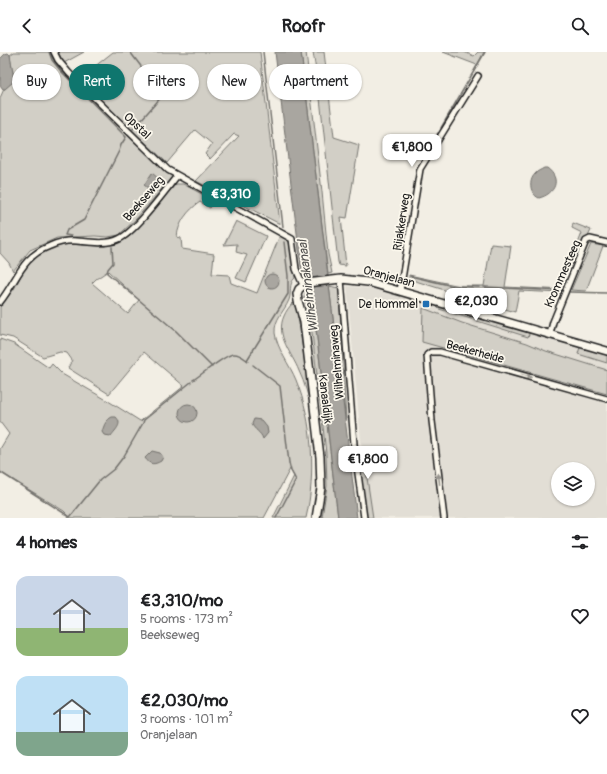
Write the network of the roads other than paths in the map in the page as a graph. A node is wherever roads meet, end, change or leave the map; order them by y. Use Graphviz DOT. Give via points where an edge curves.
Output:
graph roads {
  1 [pos="54,52"];
  2 [pos="478,76"];
  3 [pos="177,176"];
  4 [pos="607,243"];
  5 [pos="341,279"];
  6 [pos="305,284"];
  7 [pos="400,291"];
  8 [pos="0,302"];
  9 [pos="550,334"];
  10 [pos="607,351"];
  11 [pos="607,399"];
  12 [pos="316,518"];
  13 [pos="364,518"];
  14 [pos="444,518"];
  1 -- 3 [label="street, Opstal" via="69,73"];
  2 -- 7 [label="street, Rijakkerweg" via="420,169"];
  3 -- 6 [label="street, Beekseweg" via="292,239 296,269"];
  3 -- 8 [label="street, Beekseweg" via="136,226 120,239 109,242 67,240 36,253 22,267"];
  4 -- 9 [label="street, Krommesteeg" via="590,239 586,241 552,322"];
  5 -- 6 [label="main road, Oranjelaan"];
  5 -- 7 [label="main road, Oranjelaan" via="368,282"];
  5 -- 13 [label="street, Wilhelminaweg" via="354,444"];
  6 -- 12 [label="main road, Kanaaldijk" via="299,288 297,294 304,322 318,436 321,488"];
  7 -- 9 [label="main road, Oranjelaan"];
  9 -- 10 [label="main road, Oranjelaan"];
  14 -- 11 [label="street, Beekerheide, one-way" via="432,421 427,356 431,352 440,352"];
}
